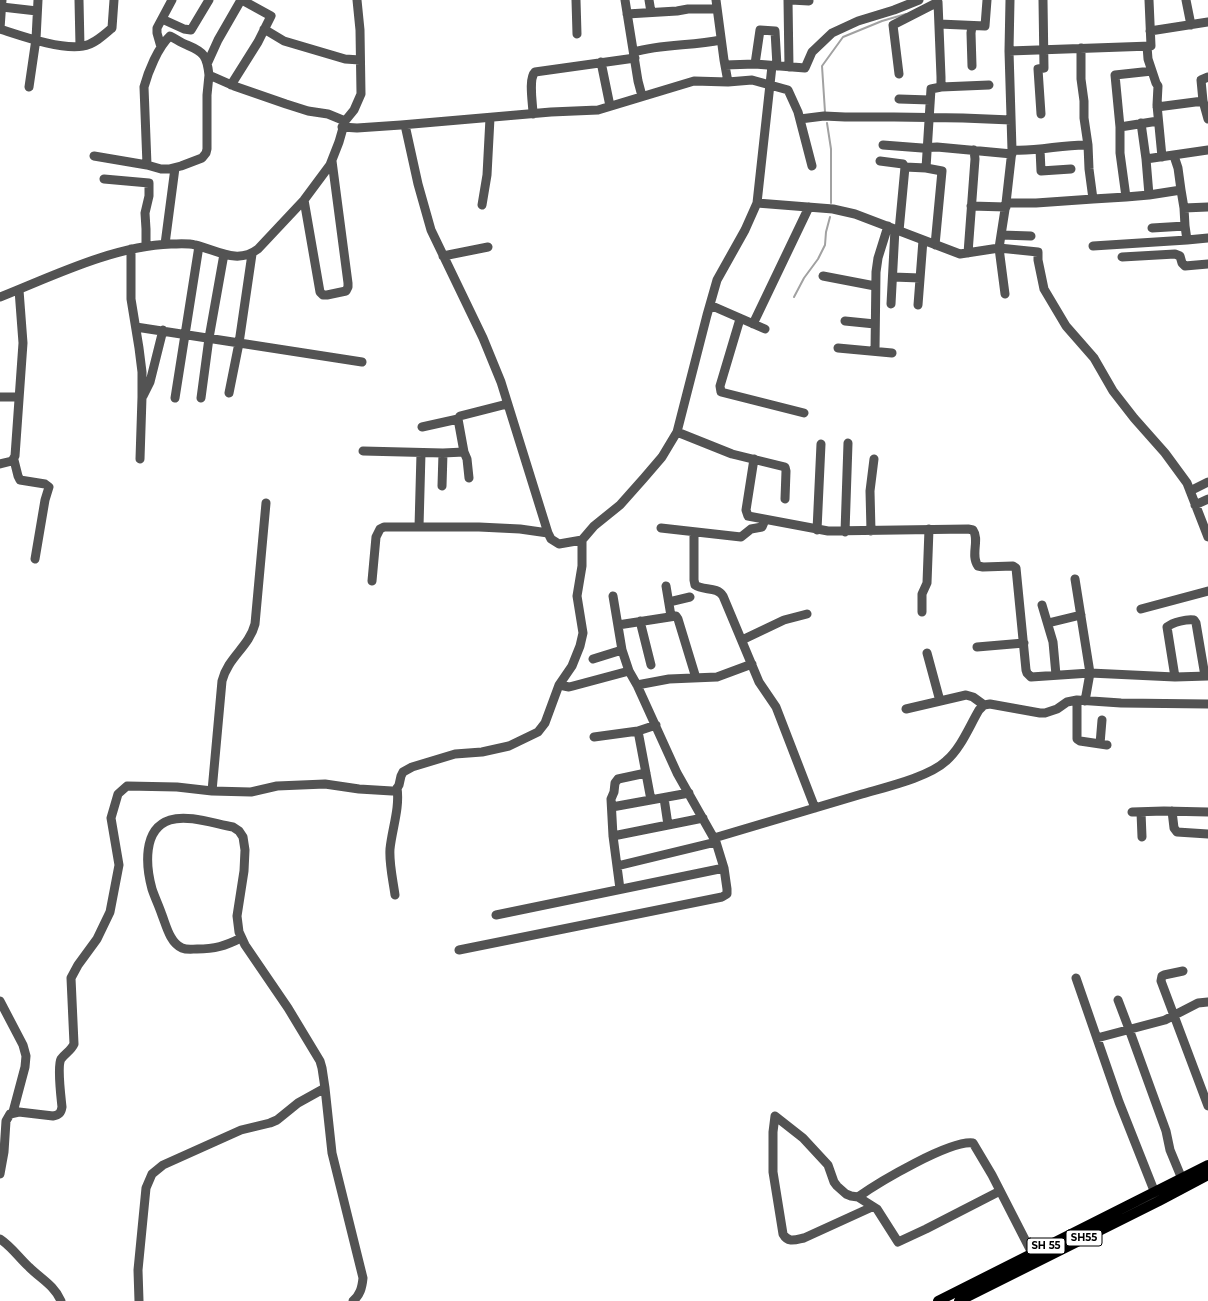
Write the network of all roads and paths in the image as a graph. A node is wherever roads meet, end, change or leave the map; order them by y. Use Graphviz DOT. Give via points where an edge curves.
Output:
graph roads {
  1 [pos="38,0"];
  2 [pos="79,0"];
  3 [pos="114,0"];
  4 [pos="172,0"];
  5 [pos="209,0"];
  6 [pos="242,0"];
  7 [pos="357,0"];
  8 [pos="576,0"];
  9 [pos="625,0"];
  10 [pos="649,0"];
  11 [pos="790,0"];
  12 [pos="919,0"];
  13 [pos="987,0"];
  14 [pos="1010,0"];
  15 [pos="1043,0"];
  16 [pos="1149,0"];
  17 [pos="1186,0"];
  18 [pos="809,1"];
  19 [pos="2,3"];
  20 [pos="256,3"];
  21 [pos="716,5"];
  22 [pos="37,10"];
  23 [pos="651,12"];
  24 [pos="627,14"];
  25 [pos="162,19"];
  26 [pos="1208,22"];
  27 [pos="939,24"];
  28 [pos="1191,24"];
  29 [pos="972,26"];
  30 [pos="0,29"];
  31 [pos="264,29"];
  32 [pos="1150,31"];
  33 [pos="577,34"];
  34 [pos="36,39"];
  35 [pos="721,40"];
  36 [pos="80,46"];
  37 [pos="1147,46"];
  38 [pos="161,47"];
  39 [pos="1081,48"];
  40 [pos="1045,50"];
  41 [pos="1010,51"];
  42 [pos="634,55"];
  43 [pos="360,60"];
  44 [pos="208,62"];
  45 [pos="601,62"];
  46 [pos="725,64"];
  47 [pos="754,64"];
  48 [pos="774,66"];
  49 [pos="972,66"];
  50 [pos="789,67"];
  51 [pos="1152,71"];
  52 [pos="899,74"];
  53 [pos="209,75"];
  54 [pos="1208,77"];
  55 [pos="728,82"];
  56 [pos="231,85"];
  57 [pos="770,85"];
  58 [pos="989,85"];
  59 [pos="29,87"];
  60 [pos="941,87"];
  61 [pos="642,96"];
  62 [pos="899,99"];
  63 [pos="930,100"];
  64 [pos="1203,102"];
  65 [pos="610,106"];
  66 [pos="1157,106"];
  67 [pos="533,114"];
  68 [pos="1041,114"];
  69 [pos="490,118"];
  70 [pos="929,118"];
  71 [pos="800,119"];
  72 [pos="1011,120"];
  73 [pos="1158,120"];
  74 [pos="1208,120"];
  75 [pos="1141,123"];
  76 [pos="344,124"];
  77 [pos="405,125"];
  78 [pos="1120,127"];
  79 [pos="883,145"];
  80 [pos="1088,145"];
  81 [pos="927,148"];
  82 [pos="1040,149"];
  83 [pos="974,150"];
  84 [pos="1208,150"];
  85 [pos="1012,152"];
  86 [pos="94,156"];
  87 [pos="1174,156"];
  88 [pos="1162,157"];
  89 [pos="1146,159"];
  90 [pos="332,160"];
  91 [pos="880,161"];
  92 [pos="146,165"];
  93 [pos="812,166"];
  94 [pos="905,167"];
  95 [pos="175,168"];
  96 [pos="926,168"];
  97 [pos="1071,169"];
  98 [pos="104,179"];
  99 [pos="1181,190"];
  100 [pos="1149,195"];
  101 [pos="1126,197"];
  102 [pos="1094,199"];
  103 [pos="304,200"];
  104 [pos="757,203"];
  105 [pos="482,205"];
  106 [pos="1006,205"];
  107 [pos="971,206"];
  108 [pos="810,207"];
  109 [pos="1208,207"];
  110 [pos="1184,208"];
  111 [pos="1185,226"];
  112 [pos="1152,228"];
  113 [pos="894,229"];
  114 [pos="1001,235"];
  115 [pos="1031,236"];
  116 [pos="1208,238"];
  117 [pos="923,240"];
  118 [pos="1187,240"];
  119 [pos="165,244"];
  120 [pos="935,245"];
  121 [pos="146,246"];
  122 [pos="199,246"];
  123 [pos="1093,246"];
  124 [pos="488,247"];
  125 [pos="999,248"];
  126 [pos="132,249"];
  127 [pos="968,253"];
  128 [pos="224,254"];
  129 [pos="252,254"];
  130 [pos="443,256"];
  131 [pos="1122,257"];
  132 [pos="1208,264"];
  133 [pos="823,276"];
  134 [pos="893,277"];
  135 [pos="920,278"];
  136 [pos="875,286"];
  137 [pos="19,290"];
  138 [pos="1005,294"];
  139 [pos="0,297"];
  140 [pos="891,304"];
  141 [pos="710,305"];
  142 [pos="918,305"];
  143 [pos="740,319"];
  144 [pos="845,321"];
  145 [pos="753,324"];
  146 [pos="875,324"];
  147 [pos="136,327"];
  148 [pos="765,329"];
  149 [pos="163,330"];
  150 [pos="185,334"];
  151 [pos="209,338"];
  152 [pos="239,343"];
  153 [pos="838,348"];
  154 [pos="875,351"];
  155 [pos="892,353"];
  156 [pos="362,362"];
  157 [pos="229,393"];
  158 [pos="0,397"];
  159 [pos="142,397"];
  160 [pos="18,398"];
  161 [pos="175,398"];
  162 [pos="201,398"];
  163 [pos="508,404"];
  164 [pos="804,413"];
  165 [pos="458,419"];
  166 [pos="422,427"];
  167 [pos="677,432"];
  168 [pos="848,443"];
  169 [pos="821,444"];
  170 [pos="363,451"];
  171 [pos="464,452"];
  172 [pos="420,453"];
  173 [pos="443,453"];
  174 [pos="140,459"];
  175 [pos="754,459"];
  176 [pos="874,459"];
  177 [pos="14,460"];
  178 [pos="0,464"];
  179 [pos="469,478"];
  180 [pos="1208,482"];
  181 [pos="442,486"];
  182 [pos="1190,491"];
  183 [pos="785,499"];
  184 [pos="1208,499"];
  185 [pos="266,503"];
  186 [pos="1195,505"];
  187 [pos="765,520"];
  188 [pos="1206,526"];
  189 [pos="419,527"];
  190 [pos="661,528"];
  191 [pos="929,529"];
  192 [pos="817,530"];
  193 [pos="871,531"];
  194 [pos="694,532"];
  195 [pos="845,532"];
  196 [pos="548,533"];
  197 [pos="1208,537"];
  198 [pos="582,540"];
  199 [pos="35,559"];
  200 [pos="1075,579"];
  201 [pos="372,581"];
  202 [pos="666,586"];
  203 [pos="1208,592"];
  204 [pos="613,596"];
  205 [pos="690,597"];
  206 [pos="669,602"];
  207 [pos="1042,605"];
  208 [pos="1141,609"];
  209 [pos="922,612"];
  210 [pos="807,614"];
  211 [pos="1081,615"];
  212 [pos="671,616"];
  213 [pos="640,621"];
  214 [pos="1048,623"];
  215 [pos="618,625"];
  216 [pos="742,640"];
  217 [pos="1024,643"];
  218 [pos="977,647"];
  219 [pos="622,650"];
  220 [pos="927,653"];
  221 [pos="593,660"];
  222 [pos="752,664"];
  223 [pos="650,665"];
  224 [pos="629,671"];
  225 [pos="1090,672"];
  226 [pos="1056,675"];
  227 [pos="1206,676"];
  228 [pos="1175,677"];
  229 [pos="696,678"];
  230 [pos="637,685"];
  231 [pos="563,686"];
  232 [pos="1081,700"];
  233 [pos="940,701"];
  234 [pos="1208,704"];
  235 [pos="984,705"];
  236 [pos="906,709"];
  237 [pos="1102,720"];
  238 [pos="656,725"];
  239 [pos="638,731"];
  240 [pos="594,736"];
  241 [pos="646,773"];
  242 [pos="398,786"];
  243 [pos="212,791"];
  244 [pos="689,793"];
  245 [pos="664,798"];
  246 [pos="651,800"];
  247 [pos="612,807"];
  248 [pos="815,808"];
  249 [pos="1172,811"];
  250 [pos="1208,812"];
  251 [pos="703,818"];
  252 [pos="668,825"];
  253 [pos="1208,834"];
  254 [pos="613,836"];
  255 [pos="1142,837"];
  256 [pos="715,840"];
  257 [pos="617,866"];
  258 [pos="724,868"];
  259 [pos="620,889"];
  260 [pos="395,896"];
  261 [pos="496,915"];
  262 [pos="241,938"];
  263 [pos="459,950"];
  264 [pos="1183,971"];
  265 [pos="1076,978"];
  266 [pos="1118,1000"];
  267 [pos="0,1001"];
  268 [pos="1208,1002"];
  269 [pos="1174,1016"];
  270 [pos="1129,1029"];
  271 [pos="1097,1038"];
  272 [pos="325,1088"];
  273 [pos="1208,1106"];
  274 [pos="13,1112"];
  275 [pos="1208,1165"];
  276 [pos="0,1174"];
  277 [pos="1208,1175"];
  278 [pos="1182,1179"];
  279 [pos="1000,1191"];
  280 [pos="1155,1193"];
  281 [pos="858,1197"];
  282 [pos="872,1207"];
  283 [pos="0,1239"];
  284 [pos="1034,1258"];
  285 [pos="61,1301"];
  286 [pos="138,1301"];
  287 [pos="352,1301"];
  288 [pos="938,1301"];
  289 [pos="959,1301"];
  1 -- 22 [label="street"];
  2 -- 36 [label="street"];
  3 -- 36 [label="street" via="112,28 95,41"];
  4 -- 25 [label="street"];
  5 -- 25 [label="street" via="191,30"];
  6 -- 20 [label="street"];
  6 -- 44 [label="street"];
  7 -- 43 [label="street"];
  8 -- 33 [label="street"];
  9 -- 24 [label="street"];
  10 -- 23 [label="street"];
  11 -- 18 [label="street"];
  11 -- 50 [label="street"];
  12 -- 50 [label="street" via="832,33 812,52 804,68"];
  13 -- 29 [label="street" via="985,26"];
  14 -- 41 [label="street"];
  15 -- 40 [label="street"];
  16 -- 32 [label="street"];
  17 -- 28 [label="street"];
  19 -- 22 [label="street"];
  19 -- 30 [label="street"];
  20 -- 31 [label="street" via="271,16"];
  21 -- 23 [label="street"];
  21 -- 35 [label="street"];
  22 -- 34 [label="street"];
  23 -- 24 [label="street"];
  24 -- 42 [label="street"];
  25 -- 38 [label="street" via="156,31"];
  26 -- 28 [label="street"];
  27 -- 29 [label="street"];
  27 -- 52 [label="street" via="938,2 893,25"];
  27 -- 60 [label="street"];
  28 -- 32 [label="street"];
  29 -- 49 [label="street"];
  30 -- 34 [label="street"];
  31 -- 43 [label="street" via="284,41 345,59"];
  31 -- 56 [label="street"];
  32 -- 37 [label="street" via="1151,46"];
  34 -- 36 [label="street" via="57,45"];
  34 -- 59 [label="street"];
  35 -- 42 [label="street" via="680,45"];
  35 -- 46 [label="street"];
  37 -- 39 [label="street"];
  37 -- 51 [label="street"];
  38 -- 44 [label="street" via="170,36 194,47"];
  38 -- 92 [label="street" via="146,77 144,87"];
  39 -- 40 [label="street"];
  39 -- 80 [label="street" via="1081,79"];
  40 -- 41 [label="street"];
  40 -- 68 [label="street" via="1044,68 1038,69"];
  41 -- 72 [label="street"];
  42 -- 45 [label="street"];
  42 -- 61 [label="street"];
  43 -- 76 [label="street" via="361,94"];
  44 -- 53 [label="street"];
  45 -- 65 [label="street"];
  45 -- 67 [label="street" via="532,74"];
  46 -- 47 [label="street"];
  46 -- 55 [label="street"];
  47 -- 48 [label="street"];
  47 -- 48 [label="street" via="760,30 775,31"];
  48 -- 50 [label="street"];
  48 -- 57 [label="street"];
  51 -- 66 [label="street" via="1158,86"];
  51 -- 78 [label="street" via="1115,75"];
  53 -- 56 [label="street"];
  53 -- 95 [label="street" via="206,153 202,158"];
  54 -- 64 [label="street" via="1201,80"];
  55 -- 57 [label="street" via="752,80"];
  55 -- 61 [label="street" via="694,81"];
  56 -- 76 [label="street" via="291,106 328,114"];
  57 -- 71 [label="street" via="788,90"];
  57 -- 104 [label="street"];
  58 -- 60 [label="street"];
  60 -- 63 [label="street" via="931,89"];
  61 -- 65 [label="street"];
  62 -- 63 [label="street"];
  63 -- 70 [label="street"];
  64 -- 66 [label="street"];
  64 -- 74 [label="street"];
  65 -- 67 [label="street" via="598,110"];
  66 -- 73 [label="street"];
  67 -- 69 [label="street"];
  69 -- 77 [label="street"];
  69 -- 105 [label="street" via="487,175"];
  70 -- 71 [label="street" via="824,116"];
  70 -- 72 [label="street"];
  70 -- 81 [label="street"];
  71 -- 93 [label="street"];
  72 -- 85 [label="street"];
  73 -- 75 [label="street"];
  73 -- 88 [label="street"];
  75 -- 78 [label="street"];
  75 -- 89 [label="street"];
  76 -- 77 [label="street" via="357,128"];
  76 -- 90 [label="street"];
  77 -- 130 [label="street" via="431,230"];
  78 -- 101 [label="street" via="1120,153"];
  79 -- 81 [label="street"];
  80 -- 82 [label="street"];
  80 -- 102 [label="street"];
  81 -- 83 [label="street"];
  81 -- 96 [label="street"];
  82 -- 85 [label="street"];
  82 -- 97 [label="street" via="1042,170"];
  83 -- 85 [label="street"];
  83 -- 107 [label="street"];
  84 -- 87 [label="street"];
  85 -- 106 [label="street"];
  86 -- 92 [label="street"];
  87 -- 88 [label="street"];
  87 -- 99 [label="street"];
  88 -- 89 [label="street"];
  89 -- 100 [label="street"];
  90 -- 103 [label="street"];
  90 -- 103 [label="street" via="348,283 346,291 327,295 320,292"];
  91 -- 94 [label="street" via="903,164"];
  92 -- 95 [label="street" via="161,169"];
  94 -- 96 [label="street"];
  94 -- 113 [label="street"];
  95 -- 119 [label="street"];
  96 -- 120 [label="street" via="942,171"];
  98 -- 121 [label="street" via="149,183 144,213"];
  99 -- 100 [label="street"];
  99 -- 110 [label="street"];
  100 -- 101 [label="street"];
  101 -- 102 [label="street"];
  102 -- 106 [label="street"];
  103 -- 129 [label="street"];
  104 -- 108 [label="street"];
  104 -- 141 [label="street" via="717,280"];
  106 -- 107 [label="street"];
  106 -- 114 [label="street"];
  107 -- 127 [label="street"];
  108 -- 113 [label="street" via="855,214"];
  108 -- 145 [label="street"];
  109 -- 110 [label="street"];
  110 -- 111 [label="street"];
  111 -- 112 [label="street"];
  111 -- 118 [label="street"];
  113 -- 117 [label="street"];
  113 -- 134 [label="street"];
  113 -- 136 [label="street" via="877,264"];
  114 -- 115 [label="street"];
  114 -- 125 [label="street"];
  116 -- 118 [label="street"];
  117 -- 120 [label="street"];
  117 -- 135 [label="street"];
  118 -- 123 [label="street"];
  119 -- 121 [label="street"];
  119 -- 122 [label="street"];
  120 -- 127 [label="street" via="960,254"];
  121 -- 126 [label="street"];
  122 -- 128 [label="street"];
  122 -- 150 [label="street"];
  124 -- 130 [label="street"];
  125 -- 127 [label="street"];
  125 -- 138 [label="street"];
  125 -- 182 [label="street" via="1038,252 1044,289 1066,326 1094,358 1113,391 1165,453 1187,482"];
  126 -- 137 [label="street"];
  126 -- 147 [label="street" via="131,299"];
  128 -- 129 [label="street" via="242,257"];
  128 -- 151 [label="street"];
  129 -- 152 [label="street"];
  130 -- 163 [label="street" via="483,338"];
  131 -- 132 [label="street" via="1175,254 1180,256 1185,266"];
  133 -- 136 [label="street"];
  134 -- 135 [label="street"];
  134 -- 140 [label="street"];
  135 -- 142 [label="street"];
  136 -- 146 [label="street"];
  137 -- 139 [label="street"];
  137 -- 160 [label="street" via="23,343"];
  141 -- 143 [label="street"];
  141 -- 167 [label="street"];
  143 -- 145 [label="street"];
  143 -- 164 [label="street" via="720,389 723,394"];
  144 -- 146 [label="street"];
  145 -- 148 [label="street"];
  146 -- 154 [label="street"];
  147 -- 149 [label="street"];
  147 -- 159 [label="street" via="141,360"];
  149 -- 150 [label="street"];
  149 -- 159 [label="street" via="150,382"];
  150 -- 151 [label="street"];
  150 -- 161 [label="street"];
  151 -- 152 [label="street"];
  151 -- 162 [label="street"];
  152 -- 156 [label="street"];
  152 -- 157 [label="street"];
  153 -- 154 [label="street"];
  154 -- 155 [label="street"];
  158 -- 160 [label="street"];
  159 -- 174 [label="street"];
  160 -- 177 [label="street"];
  163 -- 165 [label="street" via="463,415"];
  163 -- 196 [label="street"];
  165 -- 166 [label="street"];
  165 -- 171 [label="street"];
  167 -- 175 [label="street"];
  167 -- 198 [label="street" via="662,457 644,478 620,505 594,526"];
  168 -- 195 [label="street"];
  169 -- 192 [label="street"];
  170 -- 172 [label="street"];
  171 -- 173 [label="street"];
  171 -- 179 [label="street"];
  172 -- 173 [label="street"];
  172 -- 189 [label="street"];
  173 -- 181 [label="street"];
  175 -- 183 [label="street" via="785,467"];
  175 -- 187 [label="street" via="746,513 748,516"];
  176 -- 193 [label="street" via="870,490"];
  177 -- 178 [label="street"];
  177 -- 199 [label="street" via="20,480 49,487"];
  180 -- 182 [label="street"];
  182 -- 186 [label="street"];
  184 -- 186 [label="street"];
  185 -- 243 [label="street" via="255,624 250,638 224,672"];
  186 -- 188 [label="street"];
  187 -- 192 [label="street"];
  187 -- 194 [label="street" via="762,527 750,529 741,537"];
  188 -- 197 [label="street"];
  189 -- 196 [label="street" via="500,528"];
  189 -- 201 [label="street" via="391,526 380,529 376,537"];
  190 -- 194 [label="street"];
  191 -- 193 [label="street"];
  191 -- 209 [label="street" via="927,583 922,594"];
  191 -- 217 [label="street" via="973,530 975,560 978,566 1016,568"];
  192 -- 195 [label="street"];
  193 -- 195 [label="street"];
  194 -- 216 [label="street" via="695,585 721,592"];
  196 -- 198 [label="street" via="551,539 559,544"];
  198 -- 231 [label="street" via="582,566 577,596 583,633"];
  200 -- 211 [label="street"];
  202 -- 206 [label="street"];
  203 -- 208 [label="street"];
  204 -- 215 [label="street"];
  205 -- 206 [label="street"];
  206 -- 212 [label="street"];
  207 -- 214 [label="street"];
  210 -- 216 [label="street" via="784,620"];
  211 -- 214 [label="street"];
  211 -- 225 [label="street"];
  212 -- 213 [label="street"];
  212 -- 229 [label="street" via="678,619"];
  213 -- 215 [label="street"];
  213 -- 223 [label="street"];
  214 -- 226 [label="street" via="1053,642"];
  215 -- 219 [label="street"];
  216 -- 222 [label="street"];
  217 -- 218 [label="street"];
  217 -- 226 [label="street" via="1028,675"];
  219 -- 221 [label="street"];
  219 -- 224 [label="street"];
  220 -- 233 [label="street"];
  222 -- 229 [label="street" via="717,677"];
  222 -- 248 [label="street" via="761,685 776,707"];
  224 -- 230 [label="street"];
  224 -- 231 [label="street"];
  225 -- 226 [label="street"];
  225 -- 228 [label="street"];
  225 -- 232 [label="street"];
  227 -- 228 [label="street"];
  227 -- 228 [label="street" via="1196,623 1190,619 1167,627"];
  229 -- 230 [label="street" via="669,679"];
  230 -- 238 [label="street"];
  231 -- 242 [label="street" via="538,732 508,746 482,752 455,754 412,767 400,776"];
  232 -- 234 [label="street"];
  232 -- 235 [label="street" via="1067,702 1045,713"];
  232 -- 237 [label="street" via="1077,739 1104,744"];
  233 -- 235 [label="street" via="966,694"];
  233 -- 236 [label="street"];
  235 -- 248 [label="street" via="953,754 934,770"];
  238 -- 239 [label="street"];
  238 -- 244 [label="street" via="677,773"];
  239 -- 240 [label="street"];
  239 -- 241 [label="street"];
  241 -- 246 [label="street"];
  241 -- 247 [label="street" via="616,781 611,799"];
  242 -- 243 [label="street" via="392,791 325,784 277,786 251,792"];
  242 -- 260 [label="street" via="398,804 390,855"];
  243 -- 274 [label="street" via="127,786 118,794 111,818 119,865 110,912 97,939 71,978 74,1039 72,1049 62,1058 60,1065 61,1112 53,1116"];
  244 -- 245 [label="street"];
  244 -- 251 [label="street"];
  245 -- 246 [label="street"];
  245 -- 252 [label="street"];
  246 -- 247 [label="street"];
  247 -- 254 [label="street"];
  248 -- 256 [label="street"];
  249 -- 250 [label="street"];
  249 -- 253 [label="street" via="1177,832"];
  249 -- 255 [label="street" via="1136,812"];
  251 -- 252 [label="street"];
  251 -- 256 [label="street"];
  252 -- 254 [label="street"];
  254 -- 257 [label="street"];
  256 -- 257 [label="street"];
  256 -- 258 [label="street"];
  257 -- 259 [label="street"];
  258 -- 259 [label="street"];
  258 -- 263 [label="street" via="728,892 722,898"];
  259 -- 261 [label="street"];
  262 -- 262 [label="street" via="237,916 244,864 243,837 233,827 191,819 168,820 154,830 148,855 153,891 174,941 182,948 211,949"];
  262 -- 272 [label="street" via="288,1008 320,1062"];
  264 -- 269 [label="street" via="1164,975 1162,978"];
  265 -- 271 [label="street"];
  266 -- 270 [label="street"];
  267 -- 274 [label="street" via="26,1056"];
  268 -- 269 [label="street" via="1198,1003"];
  269 -- 270 [label="street"];
  269 -- 273 [label="street"];
  270 -- 271 [label="street"];
  270 -- 278 [label="street"];
  271 -- 280 [label="street"];
  272 -- 286 [label="street" via="298,1103 277,1120 241,1130 163,1165 152,1174 148,1181 146,1196 138,1270"];
  272 -- 287 [label="street" via="332,1153 363,1278 362,1288 357,1298"];
  274 -- 276 [label="street" via="6,1121"];
  275 -- 278 [label="main road, SH 55"];
  277 -- 284 [label="main road, SH55" via="1159,1201"];
  278 -- 280 [label="main road, SH 55"];
  279 -- 281 [label="street" via="973,1143 966,1142 930,1157"];
  279 -- 282 [label="street" via="898,1242 877,1209"];
  279 -- 284 [label="street"];
  280 -- 284 [label="main road, SH 55"];
  281 -- 282 [label="street"];
  281 -- 282 [label="street" via="846,1194 837,1186 828,1165 803,1138 775,1116 773,1172 785,1239 794,1241 804,1238"];
  283 -- 285 [label="street" via="53,1288"];
  284 -- 288 [label="main road, SH 55"];
  284 -- 289 [label="main road, SH55"];
}
